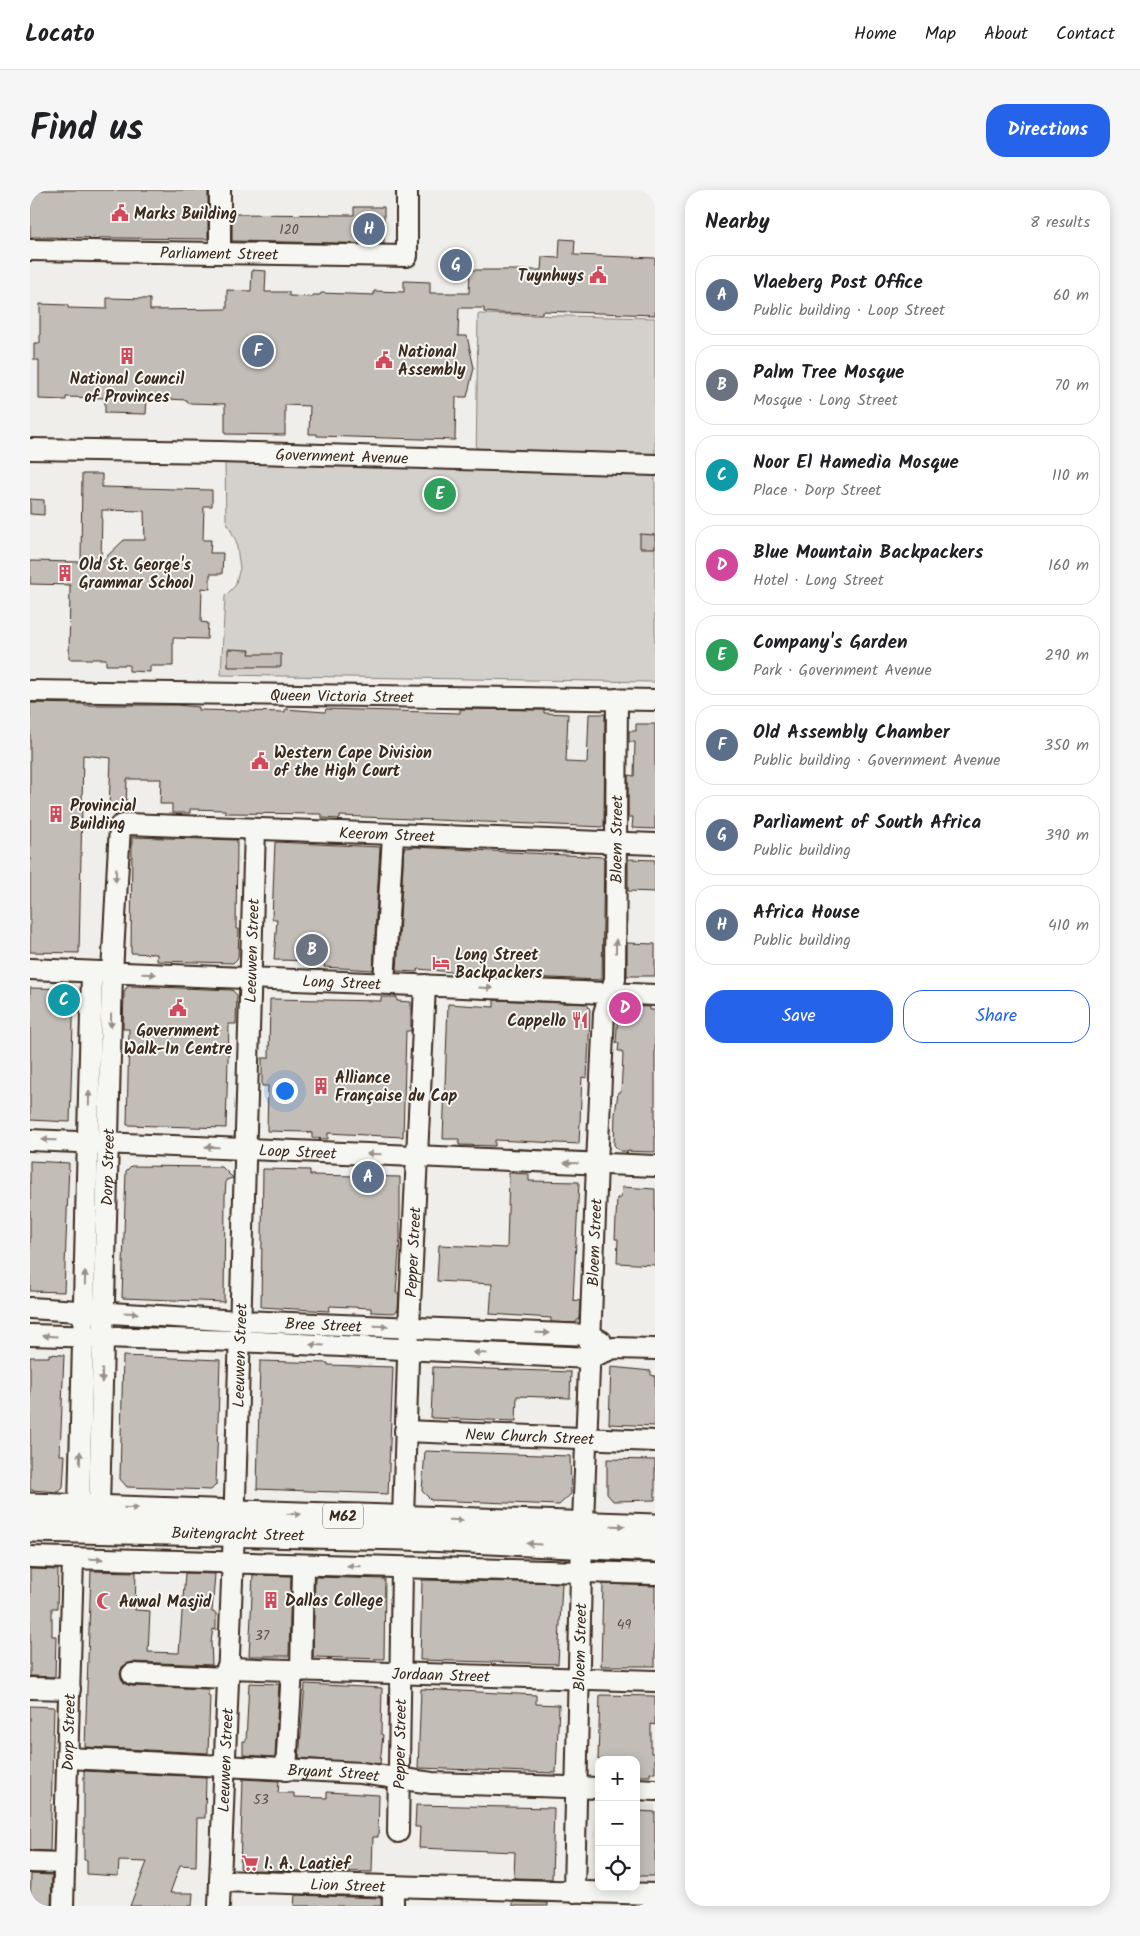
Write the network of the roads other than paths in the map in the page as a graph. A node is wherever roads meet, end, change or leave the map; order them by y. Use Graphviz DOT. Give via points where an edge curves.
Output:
graph roads {
  1 [pos="220,190"];
  2 [pos="407,190"];
  3 [pos="30,250"];
  4 [pos="220,253"];
  5 [pos="30,449"];
  6 [pos="655,465"];
  7 [pos="30,691"];
  8 [pos="617,699"];
  9 [pos="655,700"];
  10 [pos="120,826"];
  11 [pos="255,829"];
  12 [pos="392,835"];
  13 [pos="616,843"];
  14 [pos="655,844"];
  15 [pos="30,969"];
  16 [pos="92,972"];
  17 [pos="112,972"];
  18 [pos="250,978"];
  19 [pos="384,983"];
  20 [pos="429,985"];
  21 [pos="610,994"];
  22 [pos="655,995"];
  23 [pos="30,1140"];
  24 [pos="88,1142"];
  25 [pos="108,1143"];
  26 [pos="246,1149"];
  27 [pos="422,1156"];
  28 [pos="597,1164"];
  29 [pos="655,1166"];
  30 [pos="30,1308"];
  31 [pos="84,1311"];
  32 [pos="104,1312"];
  33 [pos="239,1321"];
  34 [pos="415,1327"];
  35 [pos="30,1335"];
  36 [pos="590,1335"];
  37 [pos="83,1338"];
  38 [pos="103,1339"];
  39 [pos="238,1341"];
  40 [pos="614,1348"];
  41 [pos="655,1349"];
  42 [pos="414,1350"];
  43 [pos="589,1358"];
  44 [pos="410,1432"];
  45 [pos="586,1439"];
  46 [pos="655,1441"];
  47 [pos="30,1506"];
  48 [pos="89,1507"];
  49 [pos="408,1518"];
  50 [pos="234,1522"];
  51 [pos="30,1528"];
  52 [pos="655,1532"];
  53 [pos="583,1536"];
  54 [pos="30,1557"];
  55 [pos="73,1559"];
  56 [pos="232,1563"];
  57 [pos="402,1568"];
  58 [pos="303,1569"];
  59 [pos="581,1573"];
  60 [pos="655,1574"];
  61 [pos="296,1671"];
  62 [pos="227,1673"];
  63 [pos="402,1673"];
  64 [pos="132,1674"];
  65 [pos="579,1679"];
  66 [pos="655,1681"];
  67 [pos="30,1688"];
  68 [pos="70,1689"];
  69 [pos="68,1758"];
  70 [pos="225,1768"];
  71 [pos="286,1770"];
  72 [pos="400,1778"];
  73 [pos="576,1788"];
  74 [pos="595,1788"];
  75 [pos="640,1789"];
  76 [pos="655,1790"];
  77 [pos="398,1832"];
  78 [pos="30,1862"];
  79 [pos="63,1863"];
  80 [pos="220,1881"];
  81 [pos="393,1886"];
  82 [pos="574,1892"];
  83 [pos="655,1894"];
  84 [pos="63,1906"];
  85 [pos="219,1906"];
  86 [pos="393,1906"];
  1 -- 4 [label="street"];
  2 -- 4 [label="street, Parliament Street" via="407,256"];
  3 -- 4 [label="street, Parliament Street"];
  5 -- 6 [label="street, Government Avenue"];
  7 -- 8 [label="street, Queen Victoria Street"];
  8 -- 9 [label="street, Queen Victoria Street"];
  8 -- 13 [label="street, Bloem Street"];
  10 -- 11 [label="street, Keerom Street"];
  10 -- 17 [label="street, Dorp Street, one-way"];
  11 -- 12 [label="street, Keerom Street"];
  11 -- 18 [label="street, Leeuwen Street"];
  12 -- 13 [label="street, Keerom Street"];
  12 -- 19 [label="street"];
  13 -- 14 [label="street, Keerom Street"];
  21 -- 13 [label="street, Bloem Street, one-way" via="615,979"];
  15 -- 16 [label="street, Long Street"];
  16 -- 17 [label="street, Long Street"];
  24 -- 16 [label="street, Dorp Street, one-way"];
  17 -- 18 [label="street, Long Street, one-way"];
  17 -- 25 [label="street, Dorp Street, one-way"];
  18 -- 19 [label="street, Long Street"];
  18 -- 26 [label="street, Leeuwen Street"];
  19 -- 20 [label="street, Long Street"];
  20 -- 21 [label="street, Long Street, one-way"];
  20 -- 27 [label="street, Pepper Street"];
  21 -- 22 [label="street, Long Street"];
  21 -- 28 [label="street, Bloem Street" via="604,1013"];
  24 -- 23 [label="street, Loop Street, one-way"];
  24 -- 25 [label="street, Loop Street"];
  31 -- 24 [label="street, Dorp Street, one-way"];
  26 -- 25 [label="street, Loop Street, one-way"];
  25 -- 32 [label="street, Dorp Street"];
  27 -- 26 [label="street, Loop Street, one-way"];
  26 -- 33 [label="street, Leeuwen Street"];
  28 -- 27 [label="street, Loop Street, one-way"];
  27 -- 34 [label="street, Pepper Street"];
  28 -- 29 [label="street, Loop Street"];
  28 -- 36 [label="street, Bloem Street"];
  30 -- 31 [label="street, Bree Street"];
  31 -- 32 [label="street, Bree Street"];
  31 -- 37 [label="street, Dorp Street"];
  32 -- 33 [label="street, Bree Street, one-way"];
  32 -- 38 [label="street, Dorp Street"];
  33 -- 34 [label="street, Bree Street, one-way"];
  33 -- 39 [label="street, Leeuwen Street"];
  34 -- 36 [label="street, Bree Street, one-way"];
  34 -- 42 [label="street, Pepper Street"];
  37 -- 35 [label="street, Bree Street, one-way"];
  36 -- 40 [label="street, Bree Street"];
  36 -- 43 [label="street, Bloem Street"];
  37 -- 38 [label="street, Bree Street"];
  48 -- 37 [label="street, Dorp Street, one-way"];
  38 -- 39 [label="street, Bree Street"];
  38 -- 48 [label="street, Dorp Street, one-way"];
  42 -- 39 [label="street, Bree Street, one-way"];
  39 -- 50 [label="street, Leeuwen Street"];
  40 -- 41 [label="street, Bree Street"];
  40 -- 43 [label="street, Bree Street"];
  43 -- 42 [label="street, Bree Street, one-way"];
  42 -- 44 [label="street, Pepper Street"];
  43 -- 45 [label="street, Bloem Street"];
  44 -- 45 [label="street, New Church Street"];
  44 -- 49 [label="street, Pepper Street"];
  45 -- 46 [label="street, New Church Street"];
  45 -- 53 [label="street, Bloem Street"];
  47 -- 48 [label="main road, Buitengracht Street / M62"];
  48 -- 50 [label="main road, Buitengracht Street / M62, one-way"];
  50 -- 49 [label="main road, Buitengracht Street / M62, one-way"];
  49 -- 53 [label="main road, Buitengracht Street / M62, one-way"];
  50 -- 51 [label="main road, Buitengracht Street / M62"];
  53 -- 50 [label="main road, Buitengracht Street / M62, one-way" via="406,1537"];
  50 -- 56 [label="street, Leeuwen Street"];
  52 -- 53 [label="main road, Buitengracht Street / M62"];
  53 -- 59 [label="street, Bloem Street"];
  54 -- 55 [label="street, Buitengracht Street"];
  55 -- 56 [label="street, Buitengracht Street, one-way"];
  55 -- 68 [label="street, Dorp Street"];
  57 -- 56 [label="street, Buitengracht Street, one-way"];
  56 -- 62 [label="street, Leeuwen Street"];
  57 -- 59 [label="street, Buitengracht Street"];
  57 -- 63 [label="street, Pepper Street"];
  58 -- 61 [label="street"];
  59 -- 60 [label="street, Buitengracht Street"];
  59 -- 65 [label="street, Bloem Street"];
  61 -- 62 [label="street, Jordaan Street"];
  61 -- 63 [label="street, Jordaan Street"];
  61 -- 71 [label="street"];
  62 -- 64 [label="street, Jordaan Street"];
  62 -- 70 [label="street, Leeuwen Street"];
  63 -- 65 [label="street, Jordaan Street"];
  63 -- 72 [label="street, Pepper Street"];
  65 -- 66 [label="street, Jordaan Street"];
  65 -- 73 [label="street, Bloem Street"];
  67 -- 68 [label="street"];
  68 -- 69 [label="street, Dorp Street"];
  69 -- 70 [label="street, Bryant Street"];
  69 -- 79 [label="street, Dorp Street"];
  70 -- 71 [label="street, Bryant Street"];
  70 -- 80 [label="street, Leeuwen Street"];
  71 -- 72 [label="street, Bryant Street"];
  72 -- 73 [label="street, Bryant Street" via="432,1783"];
  72 -- 77 [label="street, Pepper Street"];
  73 -- 74 [label="street, Bryant Street"];
  73 -- 82 [label="street, Bloem Street"];
  75 -- 76 [label="street"];
  78 -- 79 [label="street"];
  79 -- 84 [label="street, Dorp Street"];
  80 -- 81 [label="street, Lion Street"];
  80 -- 85 [label="street, Leeuwen Street"];
  81 -- 82 [label="street, Lion Street"];
  81 -- 86 [label="street"];
  82 -- 83 [label="street, Lion Street"];
}
